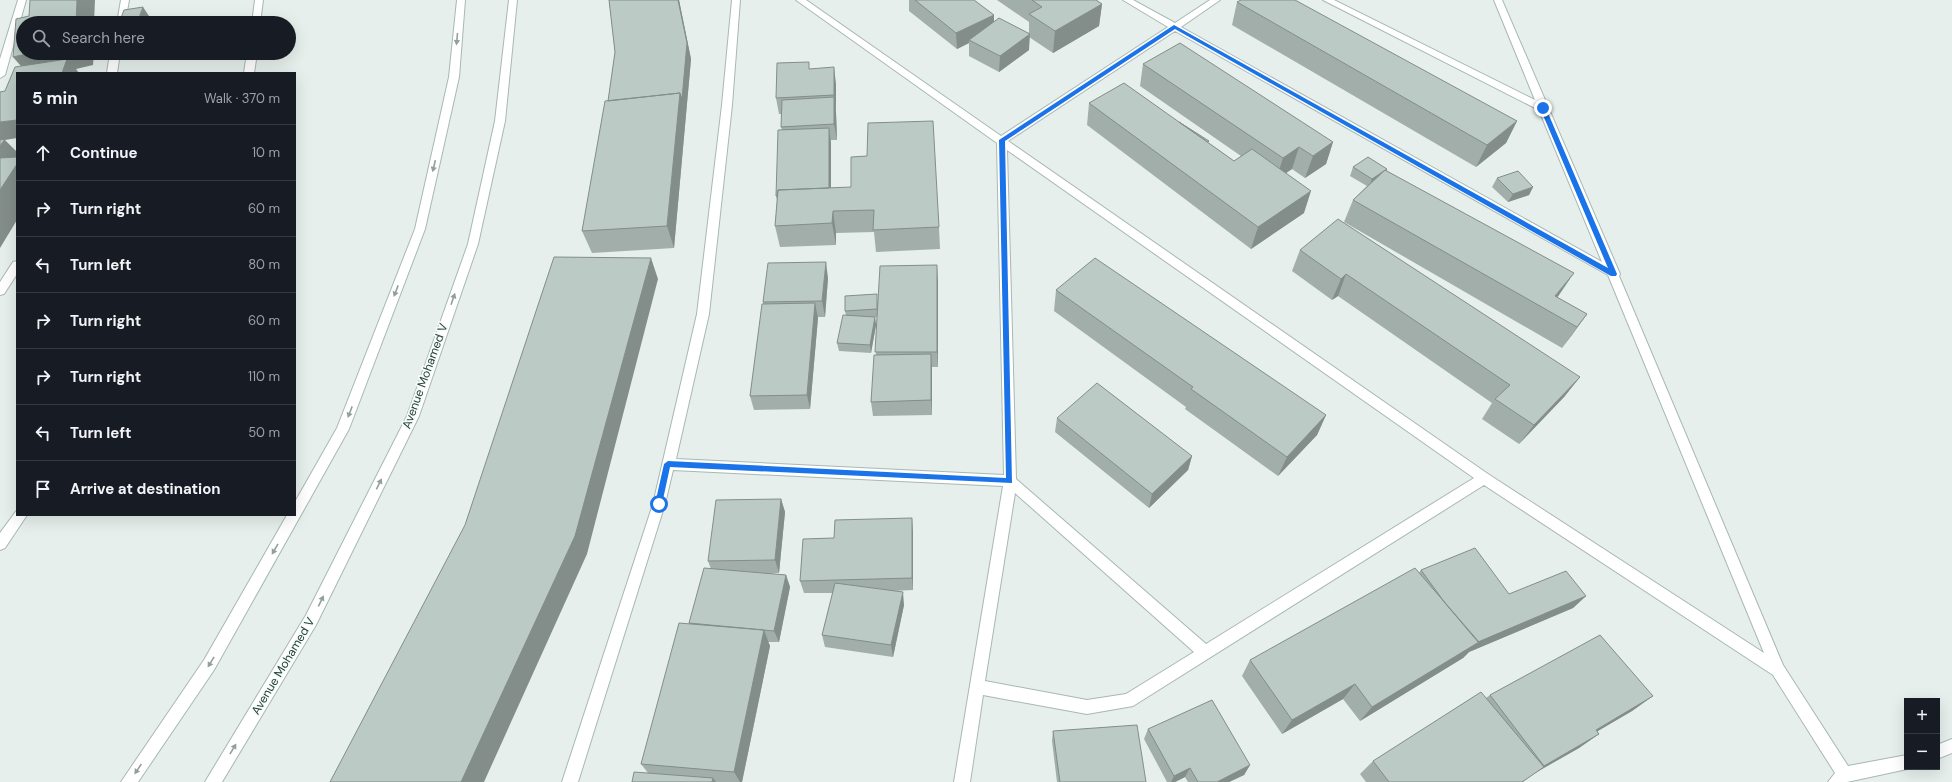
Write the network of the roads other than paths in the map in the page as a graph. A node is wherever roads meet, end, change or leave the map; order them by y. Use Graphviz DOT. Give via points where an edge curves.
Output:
graph roads {
  1 [pos="22,0"];
  2 [pos="125,0"];
  3 [pos="259,0"];
  4 [pos="461,0"];
  5 [pos="513,0"];
  6 [pos="736,0"];
  7 [pos="800,0"];
  8 [pos="1127,0"];
  9 [pos="1216,0"];
  10 [pos="1327,0"];
  11 [pos="1498,0"];
  12 [pos="17,16"];
  13 [pos="122,16"];
  14 [pos="257,16"];
  15 [pos="16,20"];
  16 [pos="1174,27"];
  17 [pos="114,60"];
  18 [pos="251,60"];
  19 [pos="112,72"];
  20 [pos="249,72"];
  21 [pos="0,75"];
  22 [pos="1543,108"];
  23 [pos="1002,140"];
  24 [pos="16,267"];
  25 [pos="1614,274"];
  26 [pos="0,291"];
  27 [pos="668,464"];
  28 [pos="1484,478"];
  29 [pos="1010,481"];
  30 [pos="296,512"];
  31 [pos="19,516"];
  32 [pos="294,516"];
  33 [pos="0,544"];
  34 [pos="1204,652"];
  35 [pos="1778,670"];
  36 [pos="978,687"];
  37 [pos="1952,746"];
  38 [pos="1940,751"];
  39 [pos="1904,764"];
  40 [pos="1840,778"];
  41 [pos="129,782"];
  42 [pos="213,782"];
  43 [pos="570,782"];
  44 [pos="962,782"];
  1 -- 12 [label="street"];
  2 -- 13 [label="street"];
  3 -- 14 [label="street"];
  4 -- 30 [label="street, one-way" via="454,77 420,229 343,429"];
  42 -- 5 [label="street, Avenue Mohamed V, one-way" via="312,620 413,416 473,244 500,121"];
  6 -- 27 [label="street" via="727,105 703,314"];
  7 -- 23 [label="street"];
  8 -- 16 [label="street"];
  9 -- 16 [label="street"];
  10 -- 22 [label="street"];
  11 -- 22 [label="street"];
  15 -- 21 [label="street"];
  16 -- 23 [label="street"];
  16 -- 25 [label="street"];
  17 -- 19 [label="street"];
  18 -- 20 [label="street"];
  22 -- 25 [label="street"];
  23 -- 28 [label="street"];
  23 -- 29 [label="street"];
  24 -- 26 [label="street"];
  25 -- 35 [label="street"];
  27 -- 29 [label="street"];
  27 -- 43 [label="street" via="659,504"];
  28 -- 34 [label="street"];
  28 -- 35 [label="street"];
  29 -- 34 [label="street"];
  29 -- 36 [label="street"];
  31 -- 33 [label="street"];
  32 -- 41 [label="street, one-way" via="209,665"];
  34 -- 36 [label="street" via="1128,701 1088,707"];
  35 -- 40 [label="street"];
  36 -- 44 [label="street"];
  37 -- 38 [label="street"];
  39 -- 40 [label="street"];
}
